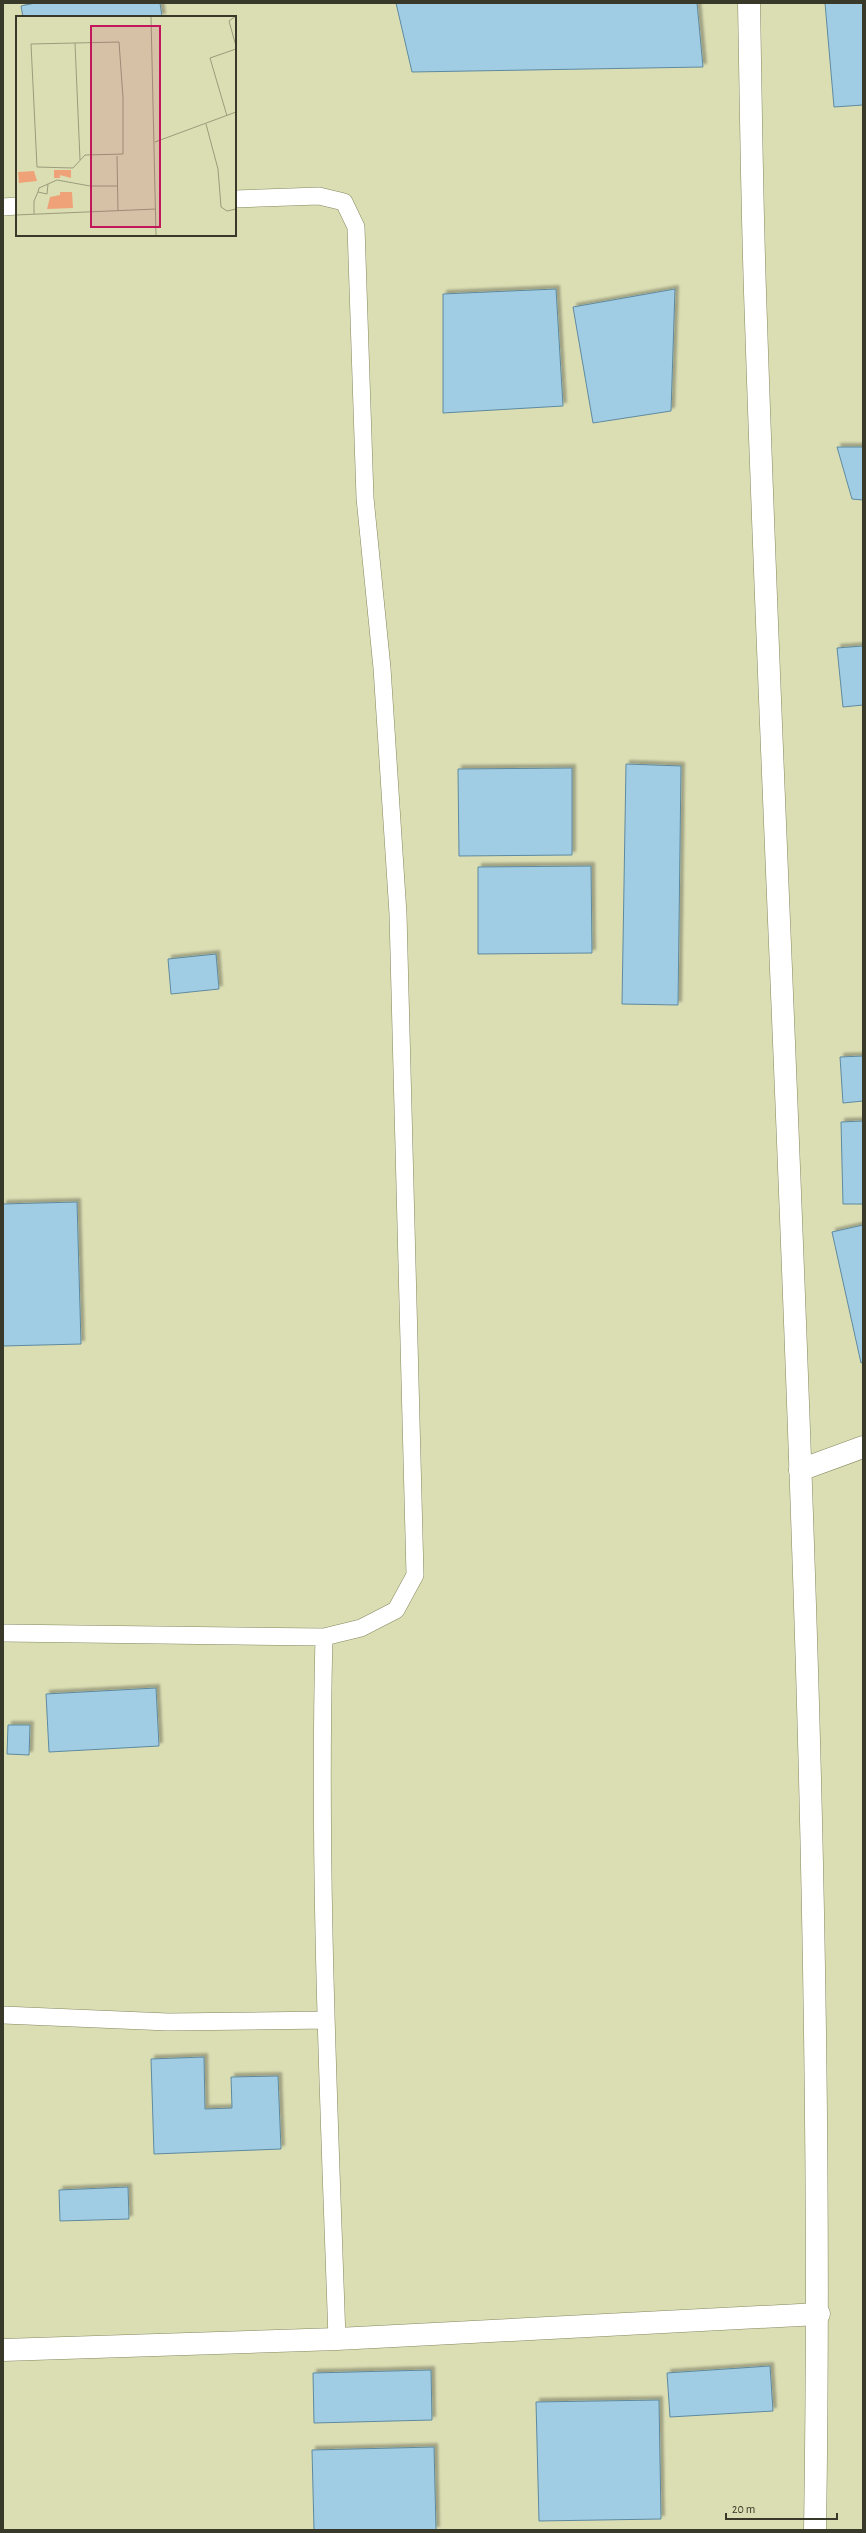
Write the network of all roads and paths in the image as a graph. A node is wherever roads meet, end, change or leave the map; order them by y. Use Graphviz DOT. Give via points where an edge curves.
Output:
graph roads {
  1 [pos="749,3"];
  2 [pos="236,199"];
  3 [pos="16,206"];
  4 [pos="3,207"];
  5 [pos="863,1447"];
  6 [pos="800,1470"];
  7 [pos="3,1633"];
  8 [pos="324,1637"];
  9 [pos="3,2015"];
  10 [pos="326,2020"];
  11 [pos="819,2314"];
  12 [pos="337,2339"];
  13 [pos="3,2350"];
  14 [pos="815,2530"];
  1 -- 6 [label="street" via="755,316"];
  2 -- 8 [label="lane" via="319,196 344,202 356,227 365,498 382,668 398,914 415,1575 396,1610 361,1628"];
  3 -- 4 [label="lane"];
  5 -- 6 [label="street"];
  6 -- 11 [label="street" via="811,1836"];
  7 -- 8 [label="lane"];
  8 -- 10 [label="lane" via="320,1764"];
  9 -- 10 [label="lane" via="168,2022"];
  10 -- 12 [label="lane"];
  11 -- 12 [label="street"];
  11 -- 14 [label="street"];
  12 -- 13 [label="street"];
}
